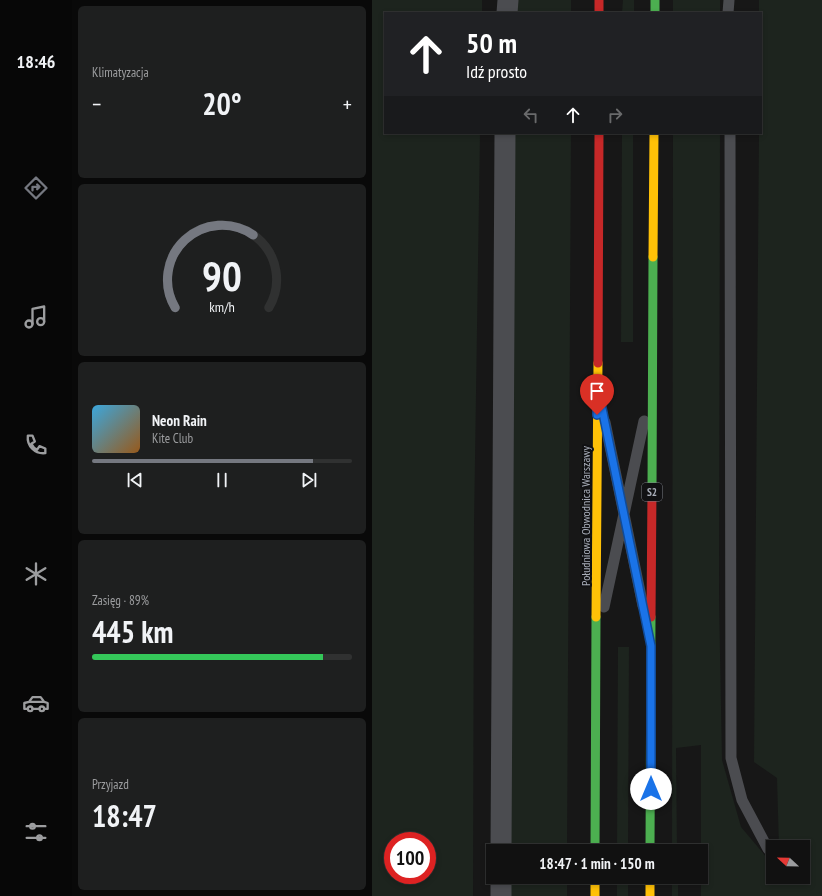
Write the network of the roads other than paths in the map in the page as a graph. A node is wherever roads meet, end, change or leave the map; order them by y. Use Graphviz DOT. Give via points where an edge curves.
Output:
graph roads {
  1 [pos="508,0"];
  2 [pos="599,0"];
  3 [pos="655,0"];
  4 [pos="729,0"];
  5 [pos="507,12"];
  6 [pos="599,12"];
  7 [pos="654,12"];
  8 [pos="728,12"];
  9 [pos="505,134"];
  10 [pos="599,134"];
  11 [pos="654,134"];
  12 [pos="730,134"];
  13 [pos="652,383"];
  14 [pos="597,384"];
  15 [pos="624,514"];
  16 [pos="596,644"];
  17 [pos="651,646"];
  18 [pos="501,844"];
  19 [pos="595,844"];
  20 [pos="650,844"];
  21 [pos="766,845"];
  22 [pos="501,884"];
  23 [pos="595,884"];
  24 [pos="650,884"];
  25 [pos="501,896"];
  26 [pos="595,896"];
  27 [pos="650,896"];
  1 -- 5 [label="street"];
  2 -- 6 [label="highway"];
  3 -- 7 [label="highway"];
  4 -- 8 [label="lane"];
  9 -- 18 [label="street"];
  10 -- 14 [label="highway, Południowa Obwodnica Warszawy"];
  11 -- 13 [label="highway, S2"];
  12 -- 21 [label="lane" via="731,758 742,800"];
  13 -- 15 [label="lane"];
  13 -- 17 [label="highway, S2"];
  14 -- 15 [label="lane"];
  14 -- 16 [label="highway, Południowa Obwodnica Warszawy"];
  15 -- 16 [label="lane"];
  15 -- 17 [label="lane"];
  16 -- 19 [label="highway, Południowa Obwodnica Warszawy"];
  17 -- 20 [label="highway, S2"];
  22 -- 25 [label="street"];
  23 -- 26 [label="highway"];
  24 -- 27 [label="highway"];
}
